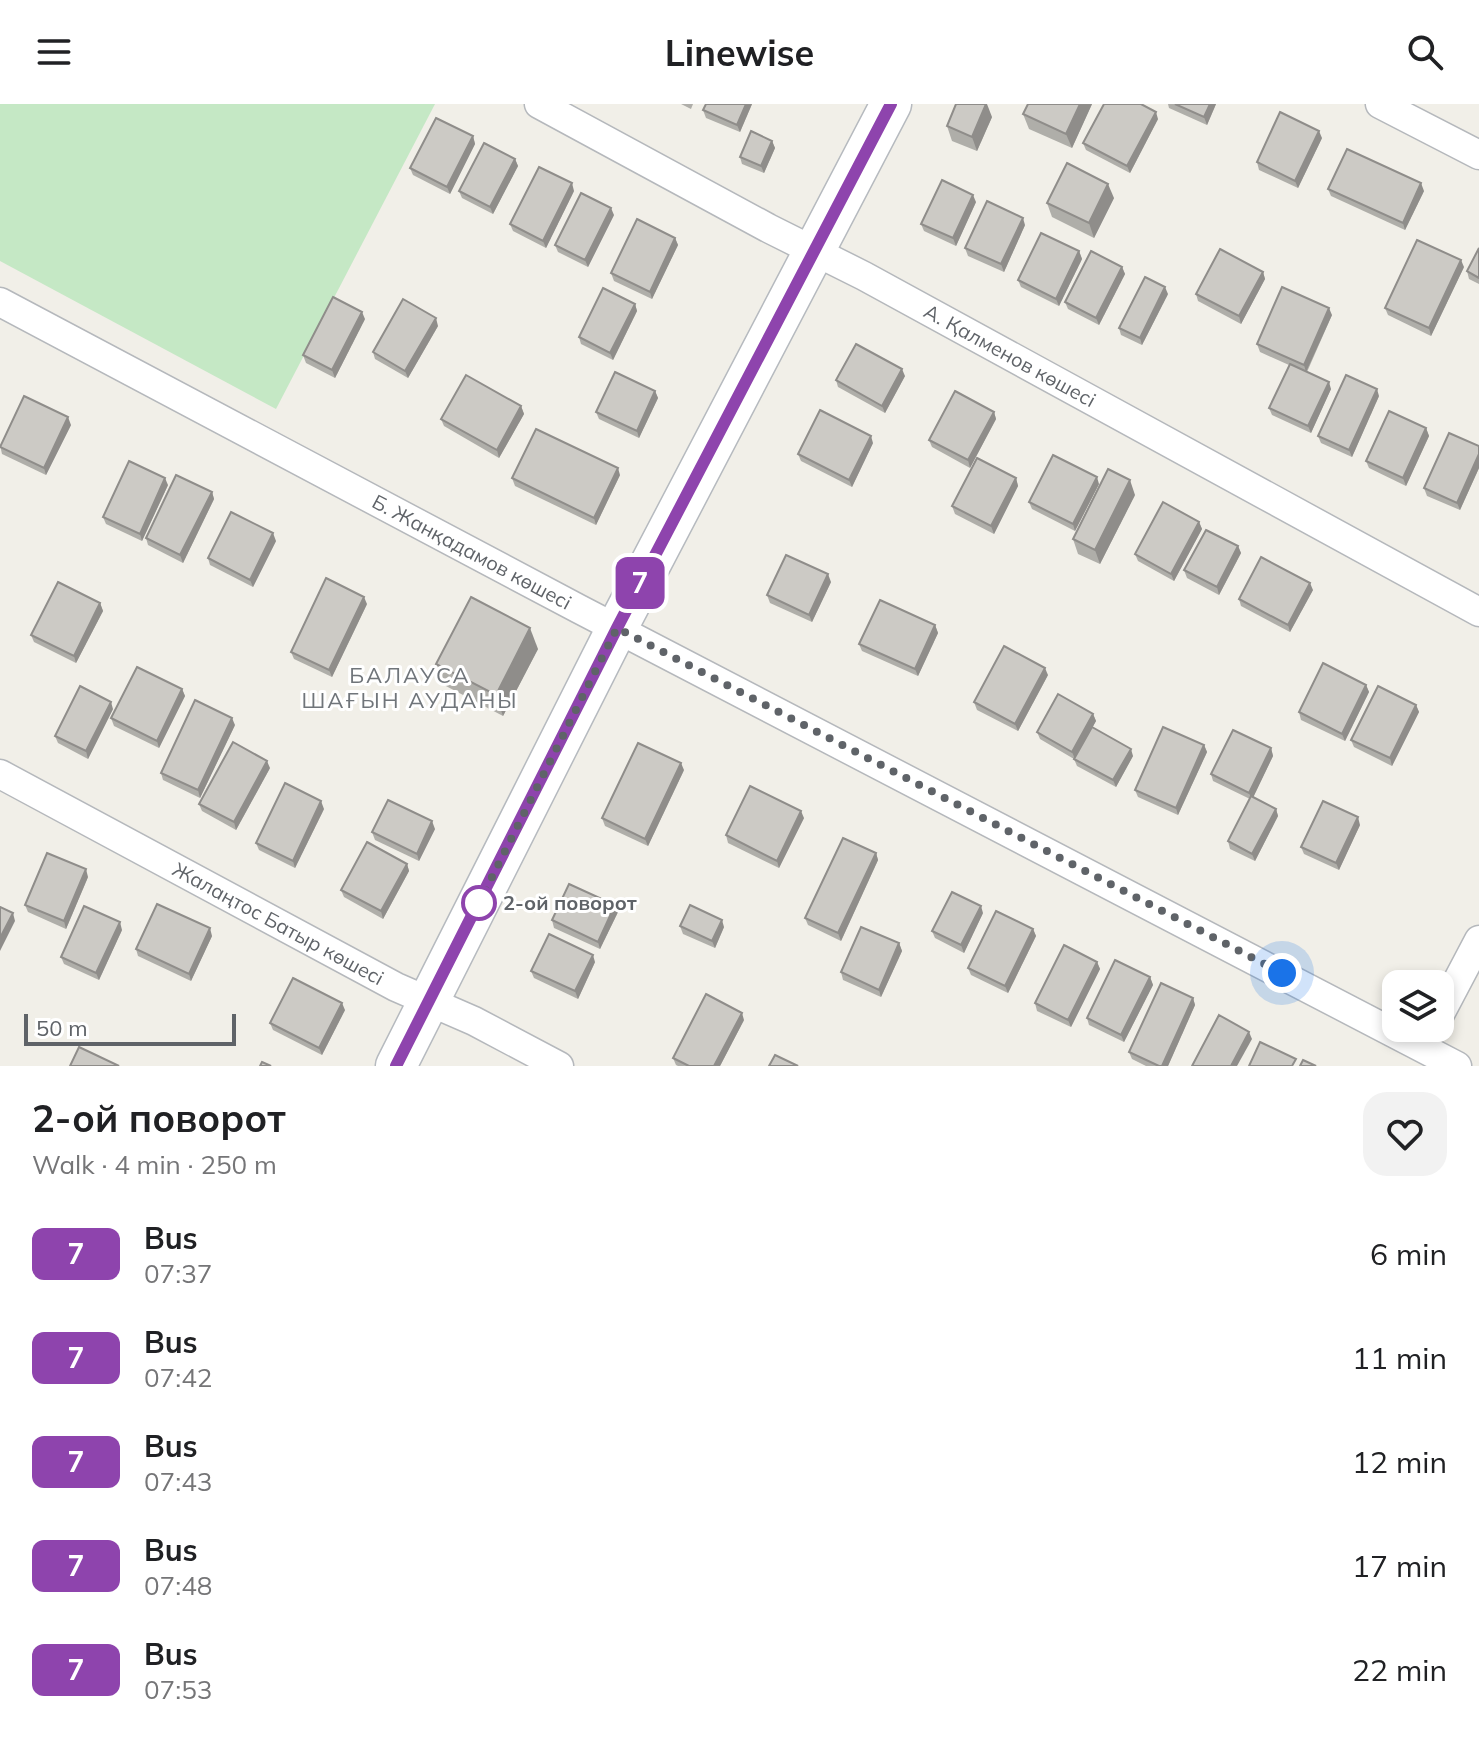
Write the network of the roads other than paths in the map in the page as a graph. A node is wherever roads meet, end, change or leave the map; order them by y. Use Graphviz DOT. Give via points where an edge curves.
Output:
graph roads {
  1 [pos="539,104"];
  2 [pos="891,104"];
  3 [pos="1380,104"];
  4 [pos="1479,155"];
  5 [pos="814,251"];
  6 [pos="0,302"];
  7 [pos="1479,612"];
  8 [pos="617,628"];
  9 [pos="0,774"];
  10 [pos="1479,940"];
  11 [pos="1454,987"];
  12 [pos="430,1001"];
  13 [pos="1422,1047"];
  14 [pos="396,1066"];
  15 [pos="559,1066"];
  16 [pos="1457,1066"];
  1 -- 5 [label="street, А. Қалменов көшесі"];
  2 -- 5 [label="street"];
  3 -- 4 [label="street"];
  5 -- 7 [label="street, А. Қалменов көшесі"];
  5 -- 8 [label="street"];
  6 -- 8 [label="street, Б. Жанқадамов көшесі"];
  8 -- 12 [label="street"];
  8 -- 13 [label="street, Б. Жанқадамов көшесі"];
  9 -- 12 [label="street, Жалаңтос Батыр көшесі"];
  10 -- 11 [label="street"];
  12 -- 14 [label="street"];
  12 -- 15 [label="street, Жалаңтос Батыр көшесі"];
  13 -- 16 [label="street, Б. Жанқадамов көшесі"];
}
